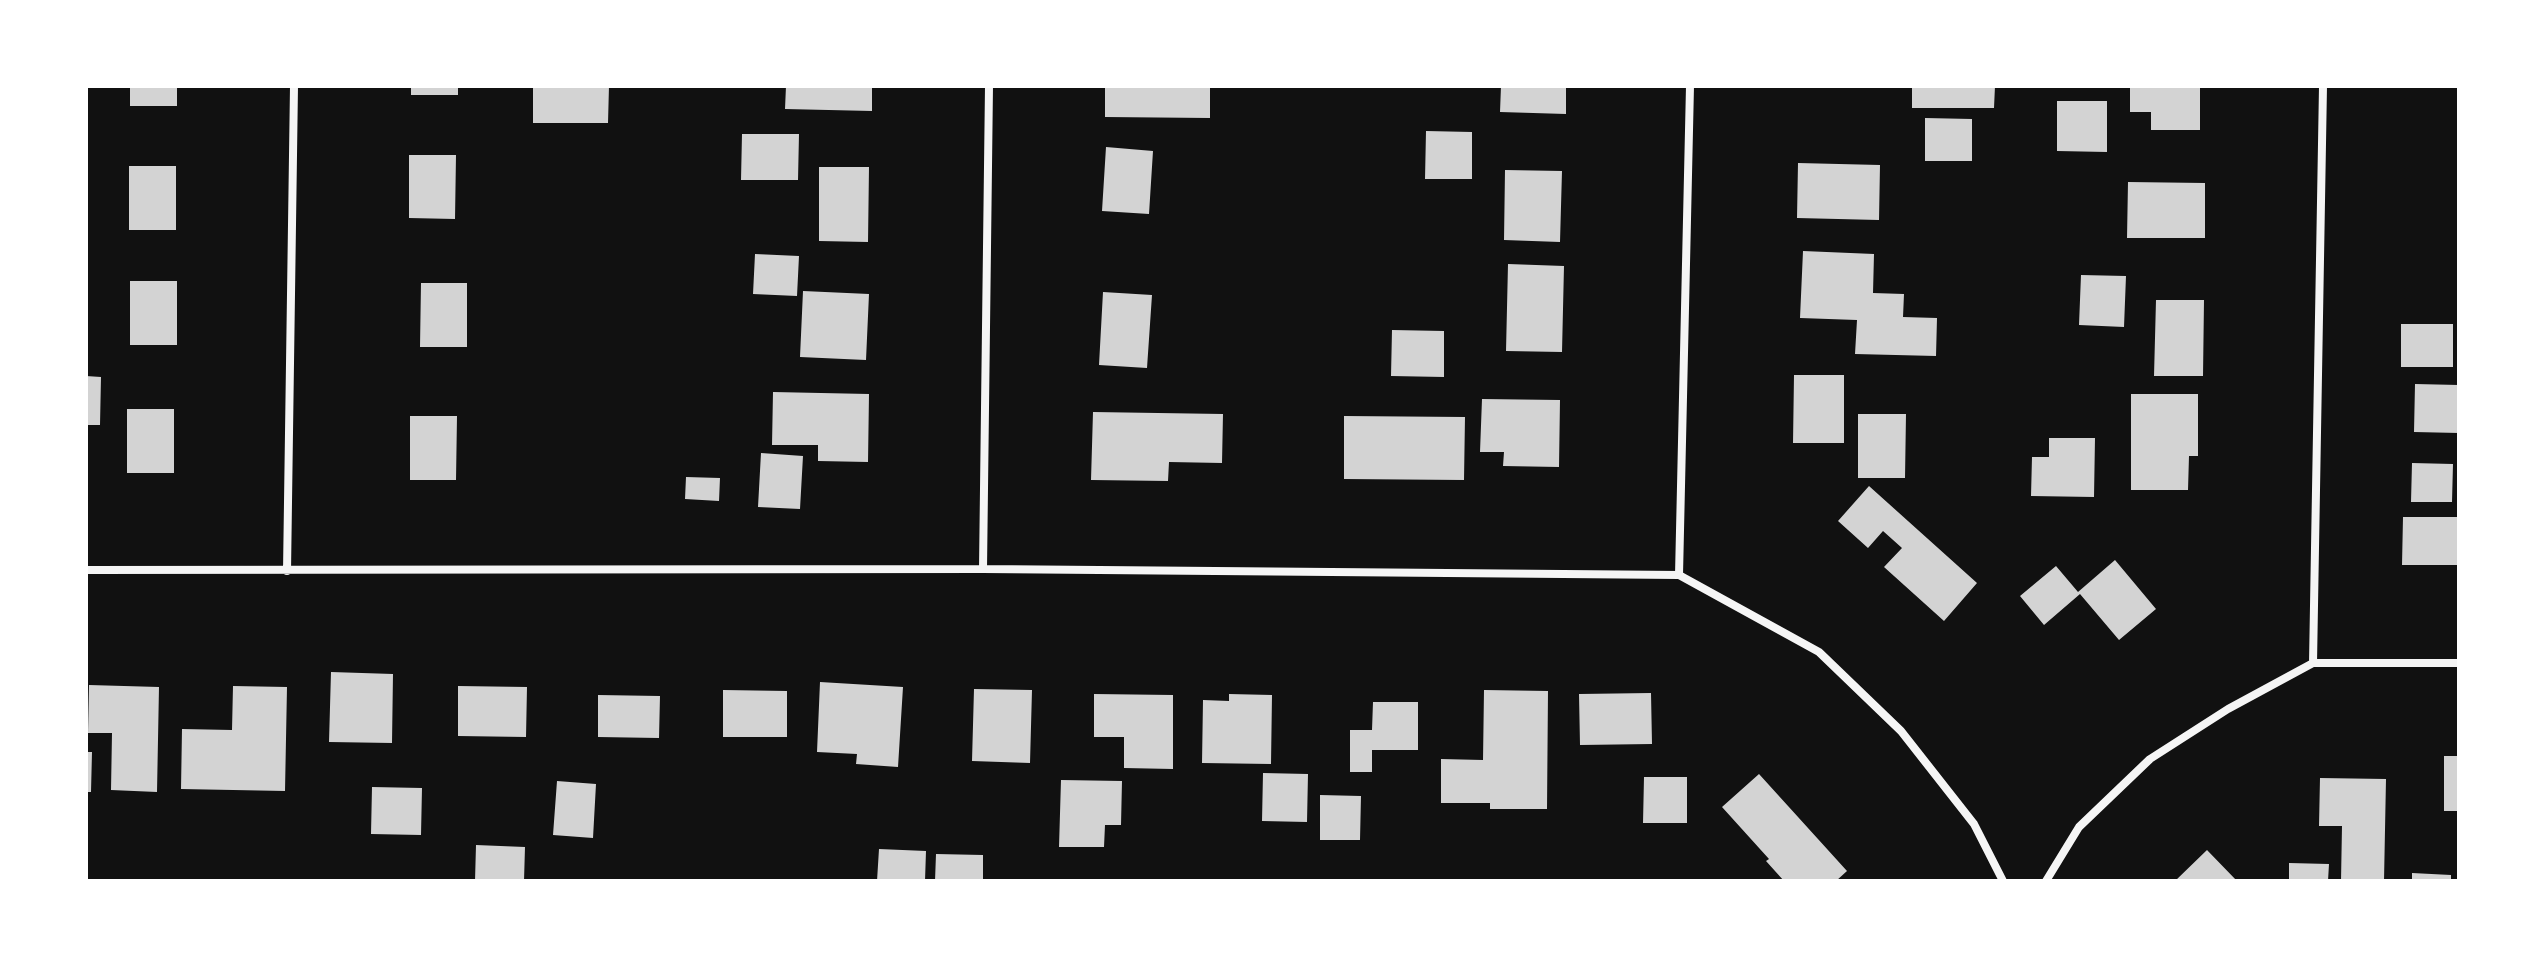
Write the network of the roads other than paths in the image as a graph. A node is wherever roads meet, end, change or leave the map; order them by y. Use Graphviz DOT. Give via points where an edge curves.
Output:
graph roads {
  1 [pos="294,86"];
  2 [pos="989,86"];
  3 [pos="1690,86"];
  4 [pos="2323,86"];
  5 [pos="983,569"];
  6 [pos="86,570"];
  7 [pos="287,571"];
  8 [pos="1679,575"];
  9 [pos="2313,663"];
  10 [pos="2459,663"];
  11 [pos="2003,881"];
  12 [pos="2046,881"];
  1 -- 7 [label="street"];
  2 -- 5 [label="street"];
  3 -- 8 [label="street"];
  4 -- 9 [label="street"];
  5 -- 7 [label="street"];
  5 -- 8 [label="street"];
  6 -- 7 [label="street"];
  8 -- 11 [label="street" via="1819,652 1901,731 1974,824"];
  9 -- 10 [label="street"];
  9 -- 12 [label="street" via="2150,759 2079,827"];
}
